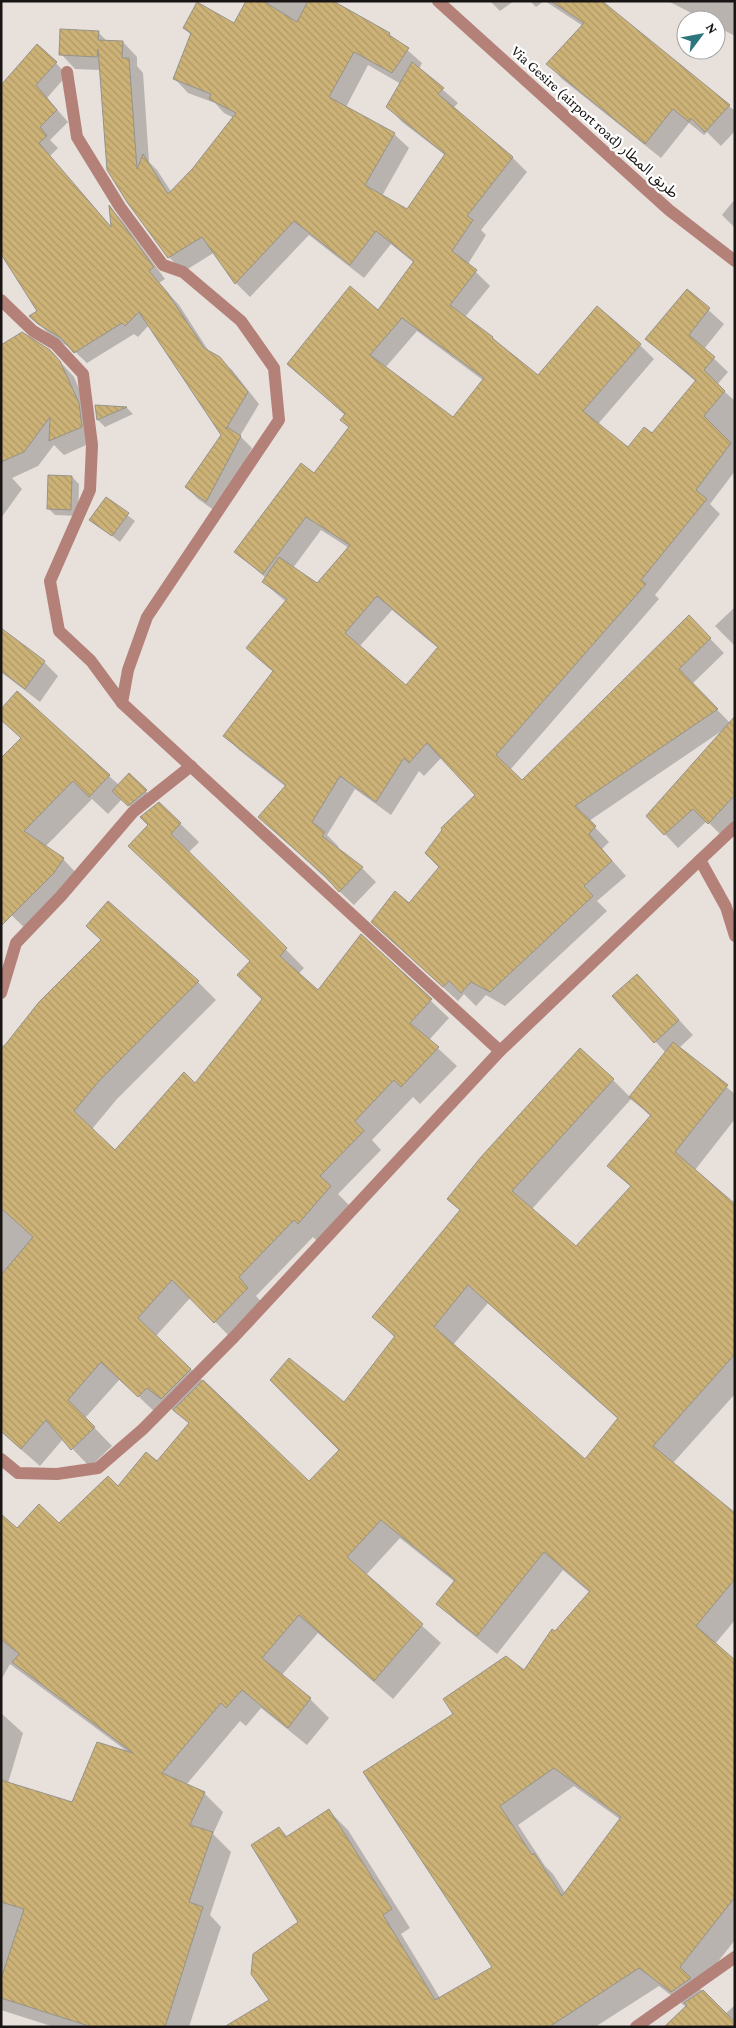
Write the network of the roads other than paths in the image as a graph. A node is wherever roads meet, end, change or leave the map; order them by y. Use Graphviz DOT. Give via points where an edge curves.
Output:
graph roads {
  1 [pos="438,1"];
  2 [pos="67,72"];
  3 [pos="735,261"];
  4 [pos="1,300"];
  5 [pos="122,703"];
  6 [pos="191,766"];
  7 [pos="735,828"];
  8 [pos="700,860"];
  9 [pos="735,936"];
  10 [pos="1,993"];
  11 [pos="500,1051"];
  12 [pos="1,1459"];
  13 [pos="735,1957"];
  14 [pos="636,2027"];
  1 -- 3 [label="street, Via Gesire (airport road) طريق المطار" via="668,210"];
  2 -- 5 [label="street" via="77,137 120,206 163,265 183,272 241,321 274,368 276,385 279,420 147,617 128,670"];
  4 -- 5 [label="street" via="33,331 55,344 83,374 92,445 90,490 50,582 59,631 90,662"];
  5 -- 6 [label="street"];
  6 -- 10 [label="street" via="133,812 16,943"];
  6 -- 11 [label="street"];
  7 -- 8 [label="street"];
  8 -- 9 [label="street" via="726,907"];
  8 -- 11 [label="street"];
  11 -- 12 [label="street" via="234,1337 143,1429 98,1468 57,1474 18,1473"];
  13 -- 14 [label="street"];
}
